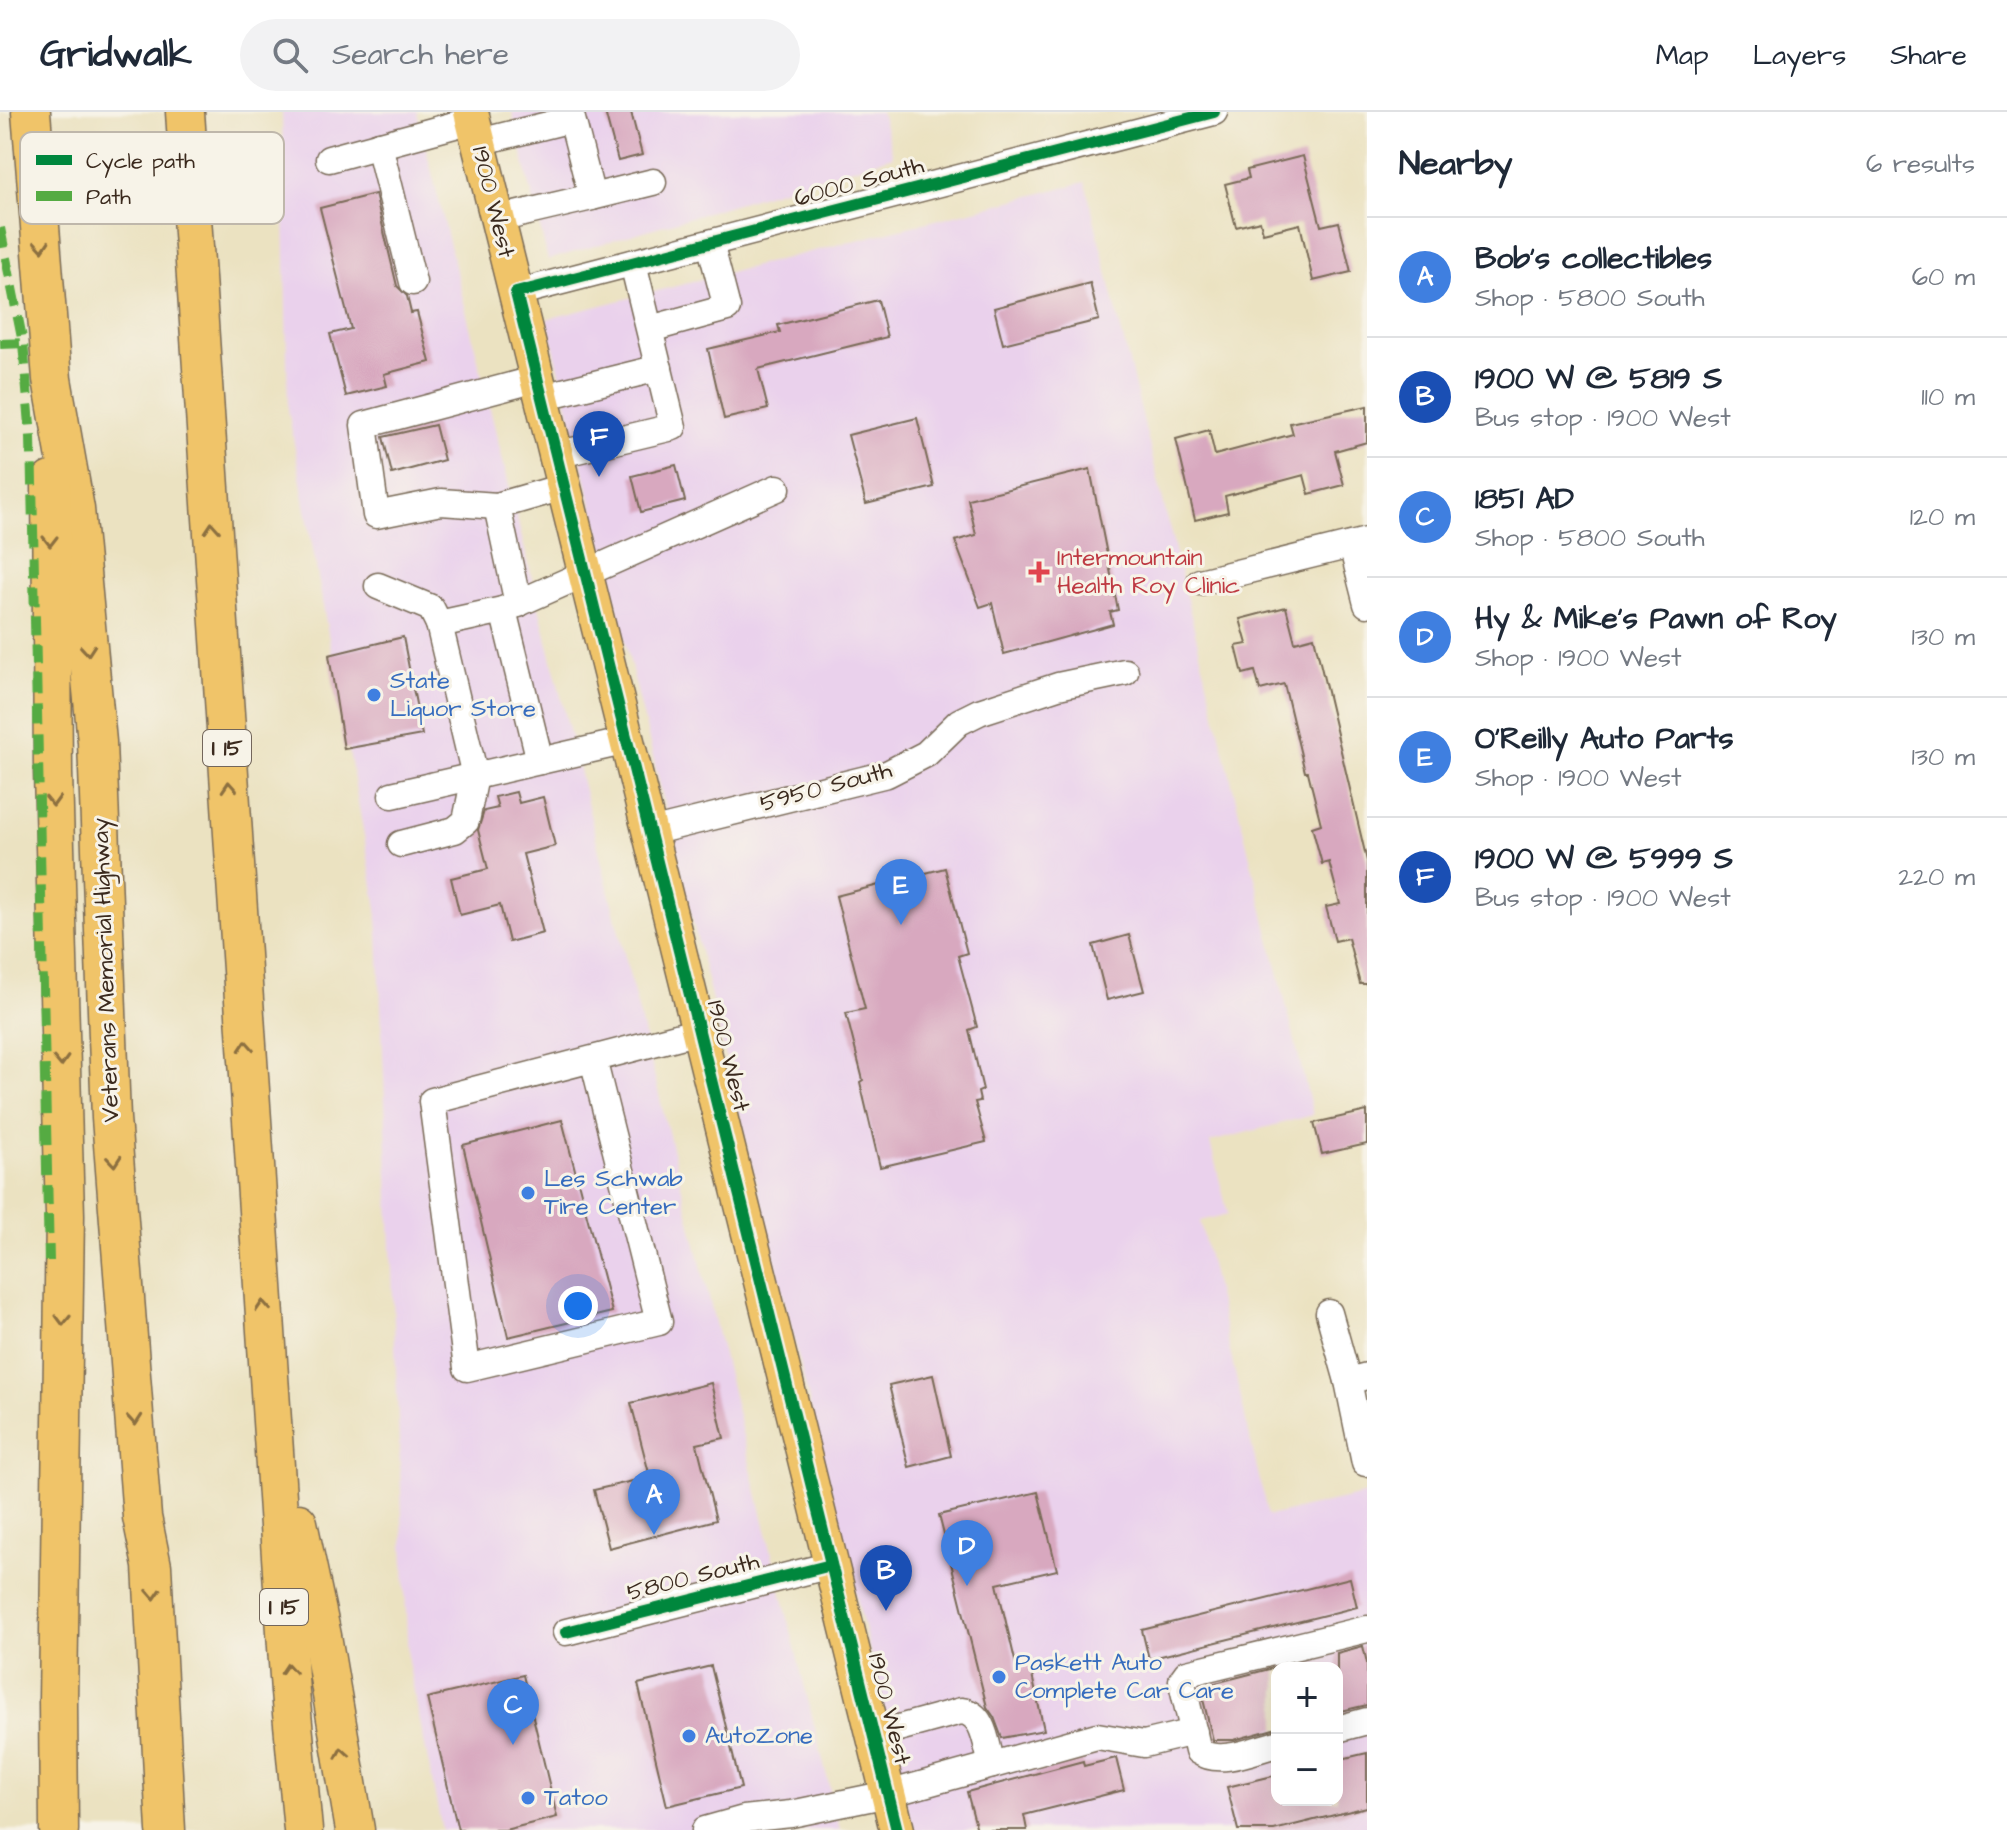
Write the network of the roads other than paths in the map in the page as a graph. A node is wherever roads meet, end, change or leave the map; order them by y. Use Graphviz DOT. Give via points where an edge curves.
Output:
graph roads {
  1 [pos="31,112"];
  2 [pos="185,112"];
  3 [pos="1214,112"];
  4 [pos="474,125"];
  5 [pos="33,132"];
  6 [pos="186,132"];
  7 [pos="379,145"];
  8 [pos="329,159"];
  9 [pos="653,182"];
  10 [pos="592,197"];
  11 [pos="498,219"];
  12 [pos="40,224"];
  13 [pos="192,224"];
  14 [pos="710,243"];
  15 [pos="633,263"];
  16 [pos="413,282"];
  17 [pos="516,293"];
  18 [pos="650,329"];
  19 [pos="659,368"];
  20 [pos="52,379"];
  21 [pos="539,388"];
  22 [pos="559,471"];
  23 [pos="777,488"];
  24 [pos="497,506"];
  25 [pos="1360,543"];
  26 [pos="584,573"];
  27 [pos="1200,582"];
  28 [pos="378,586"];
  29 [pos="1367,604"];
  30 [pos="511,607"];
  31 [pos="439,624"];
  32 [pos="1125,672"];
  33 [pos="627,741"];
  34 [pos="540,761"];
  35 [pos="475,776"];
  36 [pos="392,795"];
  37 [pos="650,832"];
  38 [pos="401,844"];
  39 [pos="699,1031"];
  40 [pos="593,1059"];
  41 [pos="1329,1313"];
  42 [pos="1357,1378"];
  43 [pos="269,1384"];
  44 [pos="1365,1463"];
  45 [pos="831,1565"];
  46 [pos="1367,1629"];
  47 [pos="566,1632"];
  48 [pos="58,1701"];
  49 [pos="1367,1721"];
  50 [pos="1343,1727"];
  51 [pos="1194,1732"];
  52 [pos="873,1735"];
  53 [pos="1271,1746"];
  54 [pos="992,1765"];
  55 [pos="888,1794"];
  56 [pos="793,1822"];
  57 [pos="41,1830"];
  58 [pos="59,1830"];
  59 [pos="166,1830"];
  60 [pos="303,1830"];
  61 [pos="355,1830"];
  62 [pos="705,1830"];
  63 [pos="897,1830"];
  1 -- 5 [label="highway, Veterans Memorial Highway, one-way"];
  6 -- 2 [label="highway, I 15, one-way"];
  3 -- 14 [label="street, 6000 South"];
  4 -- 7 [label="street"];
  4 -- 10 [label="street" via="572,119"];
  4 -- 11 [label="main road, 1900 West"];
  7 -- 8 [label="street"];
  7 -- 16 [label="street"];
  9 -- 10 [label="street"];
  10 -- 11 [label="street"];
  11 -- 17 [label="main road, 1900 West"];
  12 -- 20 [label="highway, Veterans Memorial Highway, one-way"];
  43 -- 13 [label="highway, I 15, one-way"];
  14 -- 15 [label="street, 6000 South"];
  14 -- 18 [label="street" via="727,308"];
  15 -- 17 [label="street, 6000 South"];
  15 -- 18 [label="street"];
  17 -- 21 [label="main road, 1900 West"];
  18 -- 19 [label="street"];
  19 -- 21 [label="street"];
  19 -- 22 [label="street" via="673,427"];
  20 -- 48 [label="highway, one-way" via="53,773 65,1215"];
  20 -- 59 [label="highway, Veterans Memorial Highway, one-way" via="75,509 97,742 111,1118 142,1517 152,1566"];
  21 -- 22 [label="main road, 1900 West"];
  21 -- 24 [label="street" via="364,425 376,515 441,502"];
  22 -- 24 [label="street"];
  22 -- 26 [label="main road, 1900 West"];
  23 -- 26 [label="street"];
  24 -- 30 [label="street"];
  25 -- 27 [label="street"];
  25 -- 29 [label="street"];
  26 -- 30 [label="street"];
  26 -- 33 [label="main road, 1900 West"];
  28 -- 31 [label="street" via="431,608"];
  30 -- 31 [label="street"];
  30 -- 34 [label="street"];
  31 -- 35 [label="street"];
  32 -- 37 [label="street, 5950 South" via="1058,686 979,712 959,722 926,754 887,774"];
  33 -- 34 [label="street"];
  33 -- 37 [label="main road, 1900 West"];
  34 -- 35 [label="street"];
  35 -- 36 [label="street"];
  35 -- 38 [label="street" via="466,821 455,830"];
  37 -- 39 [label="main road, 1900 West"];
  39 -- 40 [label="street"];
  39 -- 45 [label="main road, 1900 West"];
  40 -- 40 [label="street" via="432,1101 467,1368 659,1322"];
  41 -- 42 [label="street"];
  42 -- 44 [label="street"];
  60 -- 43 [label="highway, I 15, one-way"];
  61 -- 43 [label="highway, one-way" via="322,1636"];
  45 -- 47 [label="street, 5800 South"];
  45 -- 52 [label="main road, 1900 West"];
  46 -- 51 [label="street" via="1187,1673 1182,1680"];
  48 -- 57 [label="highway"];
  48 -- 58 [label="highway"];
  49 -- 50 [label="street"];
  51 -- 53 [label="street" via="1198,1751 1208,1757"];
  51 -- 54 [label="street" via="1144,1744 1097,1736"];
  52 -- 54 [label="street" via="967,1711 979,1721"];
  52 -- 55 [label="main road, 1900 West"];
  54 -- 55 [label="street"];
  55 -- 56 [label="street"];
  55 -- 63 [label="main road, 1900 West"];
  56 -- 62 [label="street" via="744,1819"];
}
